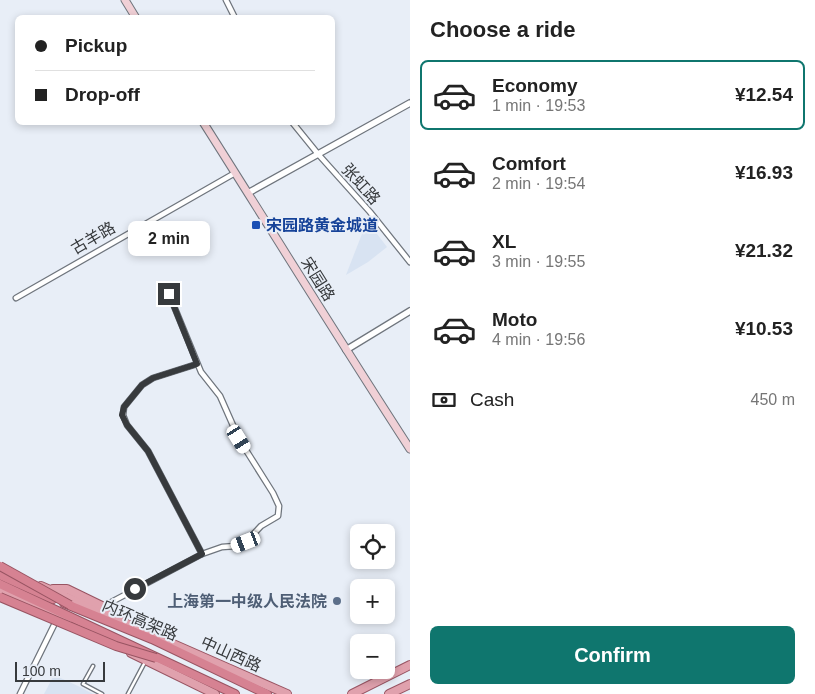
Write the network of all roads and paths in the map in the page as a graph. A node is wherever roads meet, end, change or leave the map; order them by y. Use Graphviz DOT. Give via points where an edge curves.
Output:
graph roads {
  1 [pos="125,0"];
  2 [pos="226,0"];
  3 [pos="134,15"];
  4 [pos="234,15"];
  5 [pos="410,103"];
  6 [pos="205,125"];
  7 [pos="294,125"];
  8 [pos="318,154"];
  9 [pos="235,173"];
  10 [pos="248,194"];
  11 [pos="410,262"];
  12 [pos="169,294"];
  13 [pos="16,298"];
  14 [pos="410,311"];
  15 [pos="346,350"];
  16 [pos="197,364"];
  17 [pos="410,449"];
  18 [pos="202,554"];
  19 [pos="0,567"];
  20 [pos="0,576"];
  21 [pos="0,584"];
  22 [pos="0,592"];
  23 [pos="0,596"];
  24 [pos="70,606"];
  25 [pos="99,608"];
  26 [pos="58,617"];
  27 [pos="156,658"];
  28 [pos="146,660"];
  29 [pos="410,665"];
  30 [pos="93,666"];
  31 [pos="410,684"];
  32 [pos="209,693"];
  33 [pos="393,693"];
  34 [pos="20,694"];
  35 [pos="102,694"];
  36 [pos="128,694"];
  37 [pos="235,694"];
  38 [pos="267,694"];
  39 [pos="287,694"];
  40 [pos="352,694"];
  1 -- 3 [label="main road"];
  2 -- 4 [label="street"];
  5 -- 8 [label="street"];
  6 -- 9 [label="main road, 宋园路"];
  7 -- 8 [label="street, 张虹路"];
  8 -- 10 [label="street"];
  8 -- 11 [label="street, 张虹路"];
  9 -- 10 [label="main road, 宋园路"];
  9 -- 13 [label="street, 古羊路"];
  10 -- 15 [label="main road, 宋园路"];
  12 -- 16 [label="street"];
  14 -- 15 [label="street"];
  15 -- 17 [label="main road, 宋园路"];
  16 -- 18 [label="street" via="153,378 142,385 124,407 122,415 148,451"];
  16 -- 18 [label="street" via="220,396 239,439 279,506 278,516 261,526 246,542"];
  18 -- 25 [label="street"];
  19 -- 24 [label="highway, bridge"];
  19 -- 25 [label="main road, 中山西路"];
  20 -- 24 [label="highway, 内环高架路, bridge"];
  21 -- 27 [label="highway, 内环高架路, bridge"];
  22 -- 26 [label="main road"];
  23 -- 27 [label="highway, bridge" via="116,646"];
  24 -- 38 [label="highway, 内环高架路" via="152,639"];
  25 -- 39 [label="main road, 中山西路"];
  26 -- 28 [label="main road"];
  26 -- 34 [label="street"];
  27 -- 37 [label="highway, 内环高架路"];
  28 -- 32 [label="main road"];
  28 -- 36 [label="lane"];
  29 -- 40 [label="main road"];
  30 -- 35 [label="lane" via="83,684"];
  31 -- 33 [label="main road"];
}
